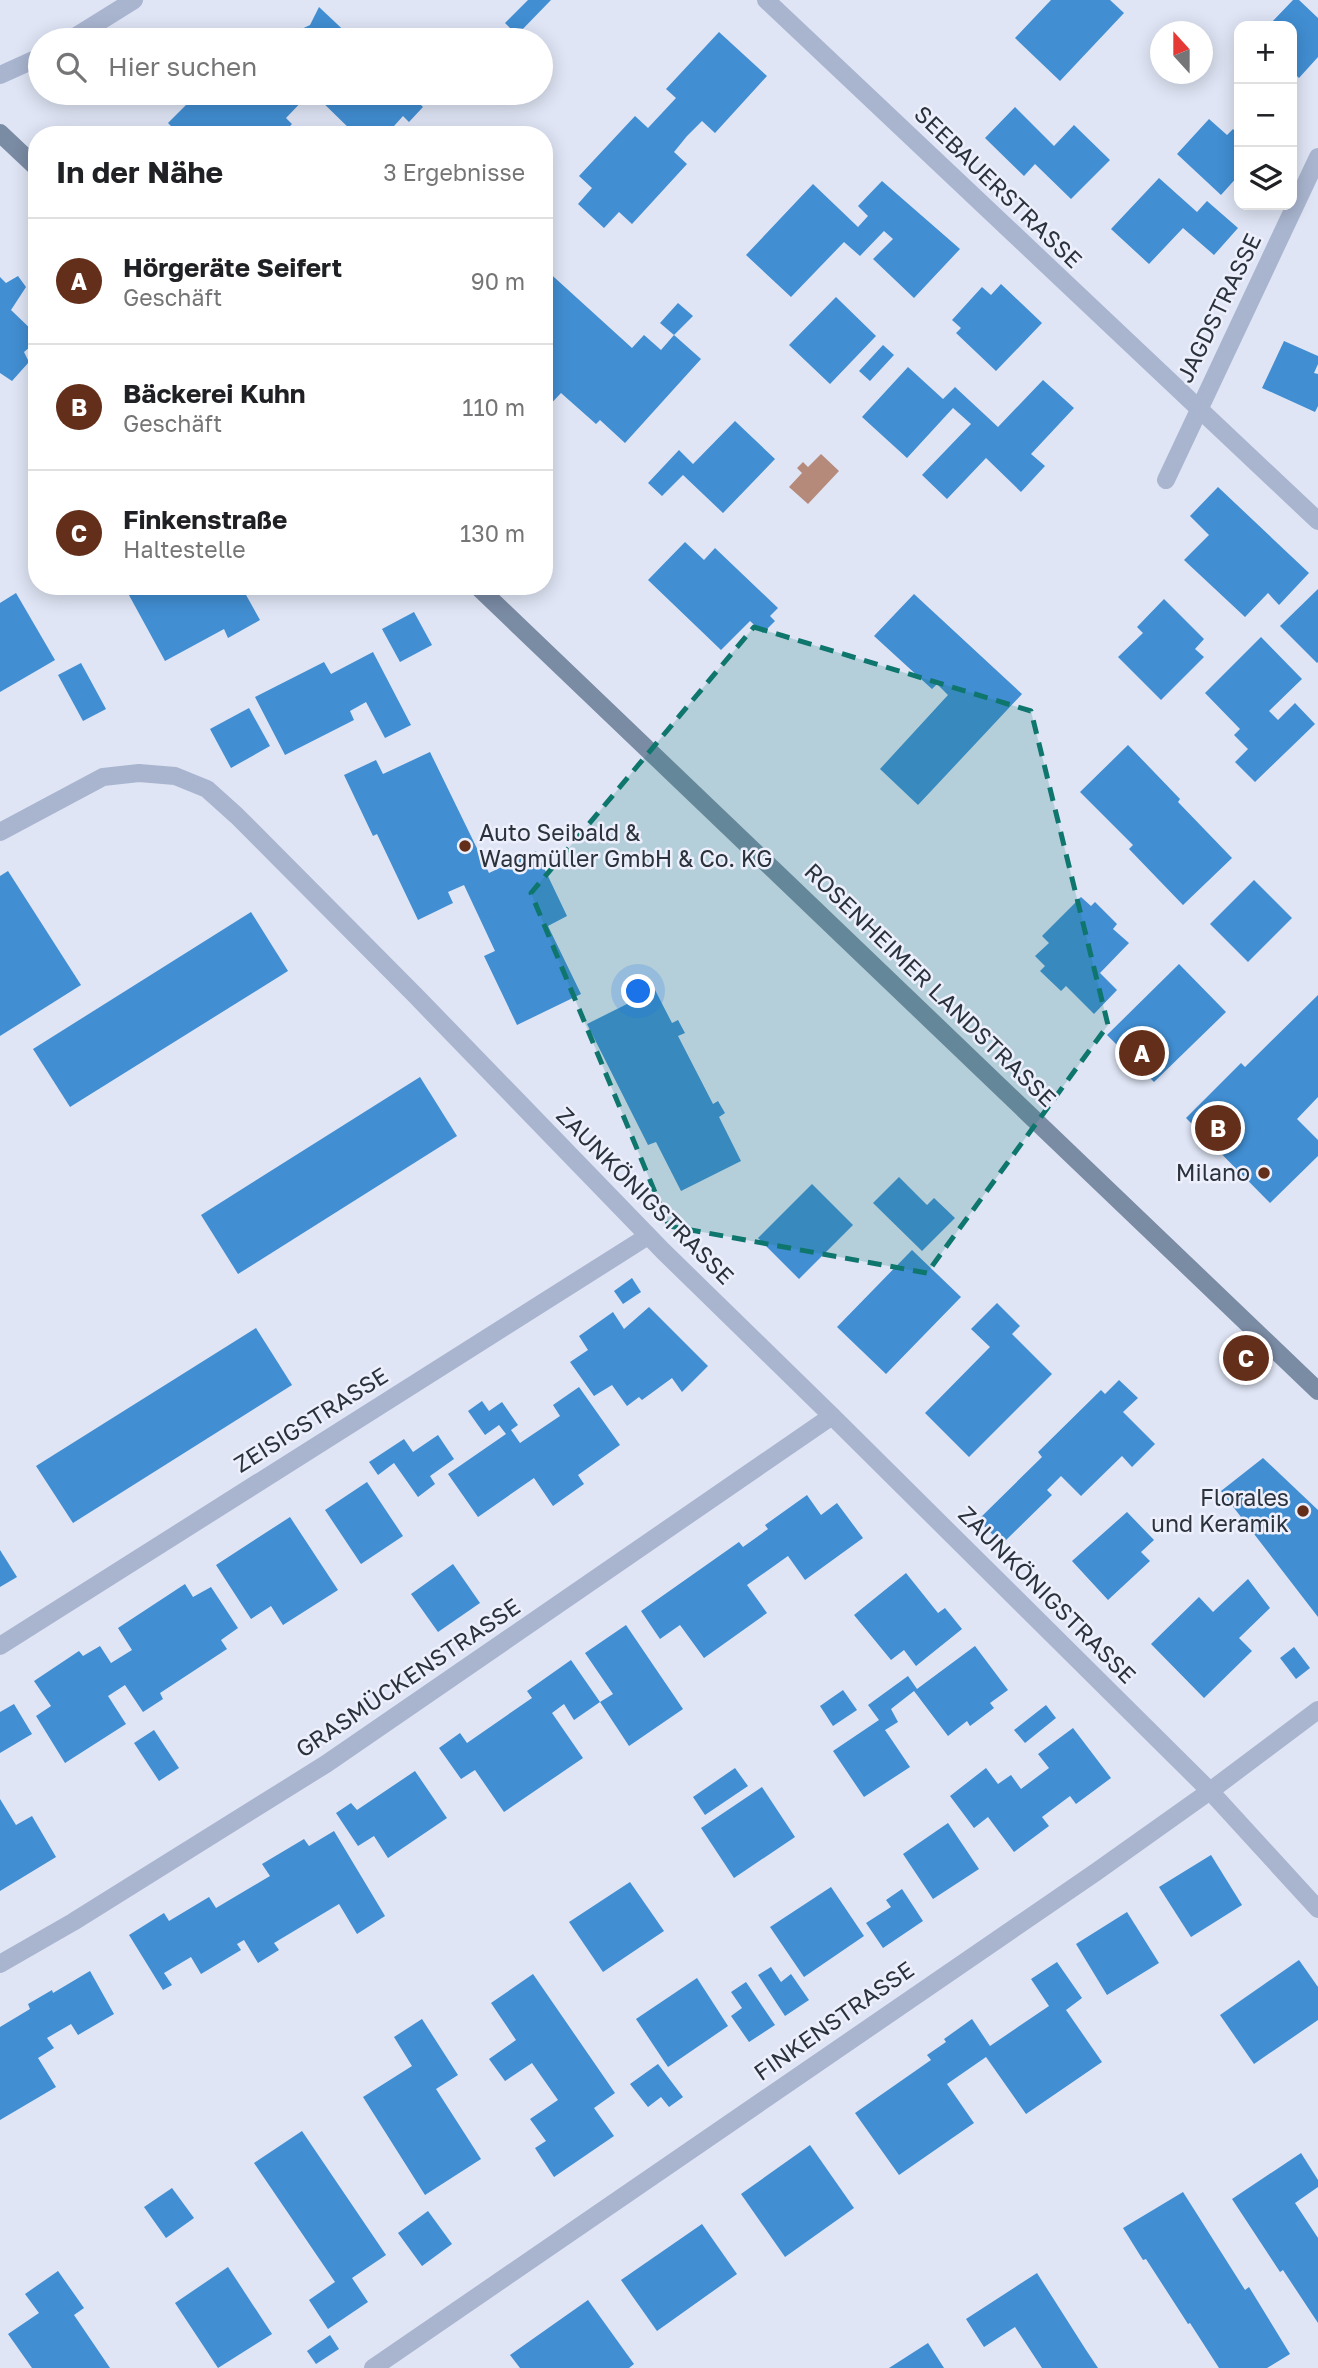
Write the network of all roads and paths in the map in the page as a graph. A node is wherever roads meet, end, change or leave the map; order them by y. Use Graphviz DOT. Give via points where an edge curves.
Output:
graph roads {
  1 [pos="134,0"];
  2 [pos="766,0"];
  3 [pos="89,28"];
  4 [pos="28,62"];
  5 [pos="0,75"];
  6 [pos="0,133"];
  7 [pos="1318,158"];
  8 [pos="28,159"];
  9 [pos="1198,408"];
  10 [pos="1166,480"];
  11 [pos="1318,521"];
  12 [pos="486,595"];
  13 [pos="0,832"];
  14 [pos="648,1236"];
  15 [pos="1318,1391"];
  16 [pos="832,1416"];
  17 [pos="0,1646"];
  18 [pos="1318,1710"];
  19 [pos="1210,1791"];
  20 [pos="1318,1909"];
  21 [pos="0,1964"];
  22 [pos="373,2368"];
  1 -- 3 [label="street"];
  2 -- 9 [label="street, SEEBAUERSTRASSE"];
  4 -- 5 [label="street"];
  6 -- 8 [label="main road"];
  7 -- 9 [label="street, JAGDSTRASSE"];
  9 -- 10 [label="street, JAGDSTRASSE"];
  9 -- 11 [label="street, SEEBAUERSTRASSE"];
  12 -- 15 [label="main road, ROSENHEIMER LANDSTRASSE"];
  13 -- 14 [label="street, ZAUNKÖNIGSTRASSE" via="103,777 138,773 175,776 207,789"];
  14 -- 16 [label="street, ZAUNKÖNIGSTRASSE"];
  14 -- 17 [label="street, ZEISIGSTRASSE"];
  16 -- 19 [label="street, ZAUNKÖNIGSTRASSE"];
  16 -- 21 [label="street, GRASMÜCKENSTRASSE" via="327,1765"];
  18 -- 19 [label="street, FINKENSTRASSE"];
  19 -- 20 [label="street, ZAUNKÖNIGSTRASSE"];
  19 -- 22 [label="street, FINKENSTRASSE"];
}
